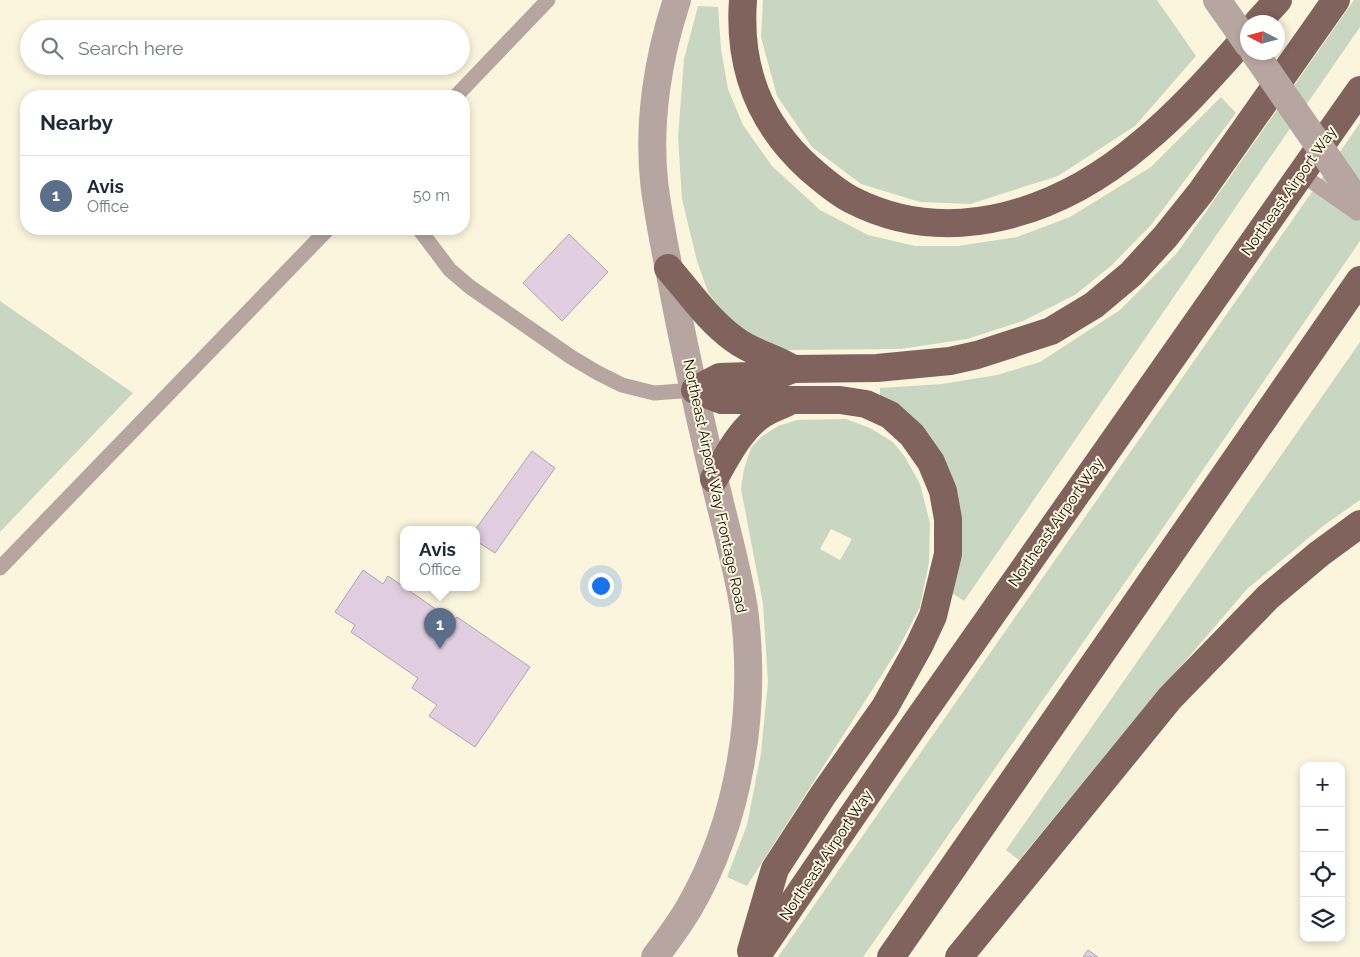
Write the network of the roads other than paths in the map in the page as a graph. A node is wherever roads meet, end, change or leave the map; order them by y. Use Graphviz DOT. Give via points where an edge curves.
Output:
graph roads {
  1 [pos="548,0"];
  2 [pos="678,0"];
  3 [pos="743,0"];
  4 [pos="1217,0"];
  5 [pos="1278,0"];
  6 [pos="1336,0"];
  7 [pos="1264,15"];
  8 [pos="1240,33"];
  9 [pos="1240,44"];
  10 [pos="1260,60"];
  11 [pos="462,90"];
  12 [pos="1360,90"];
  13 [pos="1301,174"];
  14 [pos="1360,205"];
  15 [pos="1360,214"];
  16 [pos="322,235"];
  17 [pos="424,235"];
  18 [pos="668,268"];
  19 [pos="1360,280"];
  20 [pos="793,370"];
  21 [pos="695,390"];
  22 [pos="794,400"];
  23 [pos="714,479"];
  24 [pos="1360,524"];
  25 [pos="0,568"];
  26 [pos="655,957"];
  27 [pos="750,957"];
  28 [pos="756,957"];
  29 [pos="891,957"];
  30 [pos="959,957"];
  1 -- 11 [label="lane"];
  2 -- 18 [label="street, Northeast Airport Way Frontage Road" via="665,45 652,129 654,178"];
  3 -- 9 [label="main road" via="742,43 749,74 761,108 797,157 827,184 852,200 907,220 934,223 978,221 1021,212 1092,180 1168,121"];
  4 -- 8 [label="street, bridge"];
  5 -- 7 [label="main road"];
  6 -- 20 [label="main road" via="1189,207 1131,274 1094,305 1051,331 977,356 876,368"];
  10 -- 14 [label="street, bridge"];
  12 -- 13 [label="main road, Northeast Airport Way"];
  13 -- 15 [label="lane"];
  13 -- 28 [label="main road, Northeast Airport Way" via="915,724"];
  16 -- 25 [label="lane"];
  17 -- 21 [label="lane" via="450,270 470,287 598,373 622,385 654,393"];
  18 -- 20 [label="main road" via="714,323 735,340"];
  18 -- 21 [label="street, Northeast Airport Way Frontage Road"];
  19 -- 29 [label="main road"];
  20 -- 21 [label="main road" via="778,375 720,377"];
  21 -- 22 [label="main road" via="722,400"];
  21 -- 23 [label="street, Northeast Airport Way Frontage Road"];
  22 -- 23 [label="main road" via="754,421 733,446"];
  22 -- 27 [label="main road" via="840,400 866,404 890,415 912,435 931,462 943,491 948,519 948,554 933,616 885,708 775,869"];
  23 -- 26 [label="street, Northeast Airport Way Frontage Road" via="744,610 748,657 745,737 730,807 712,861 688,908"];
  24 -- 30 [label="main road" via="1268,597 1170,698"];
}
